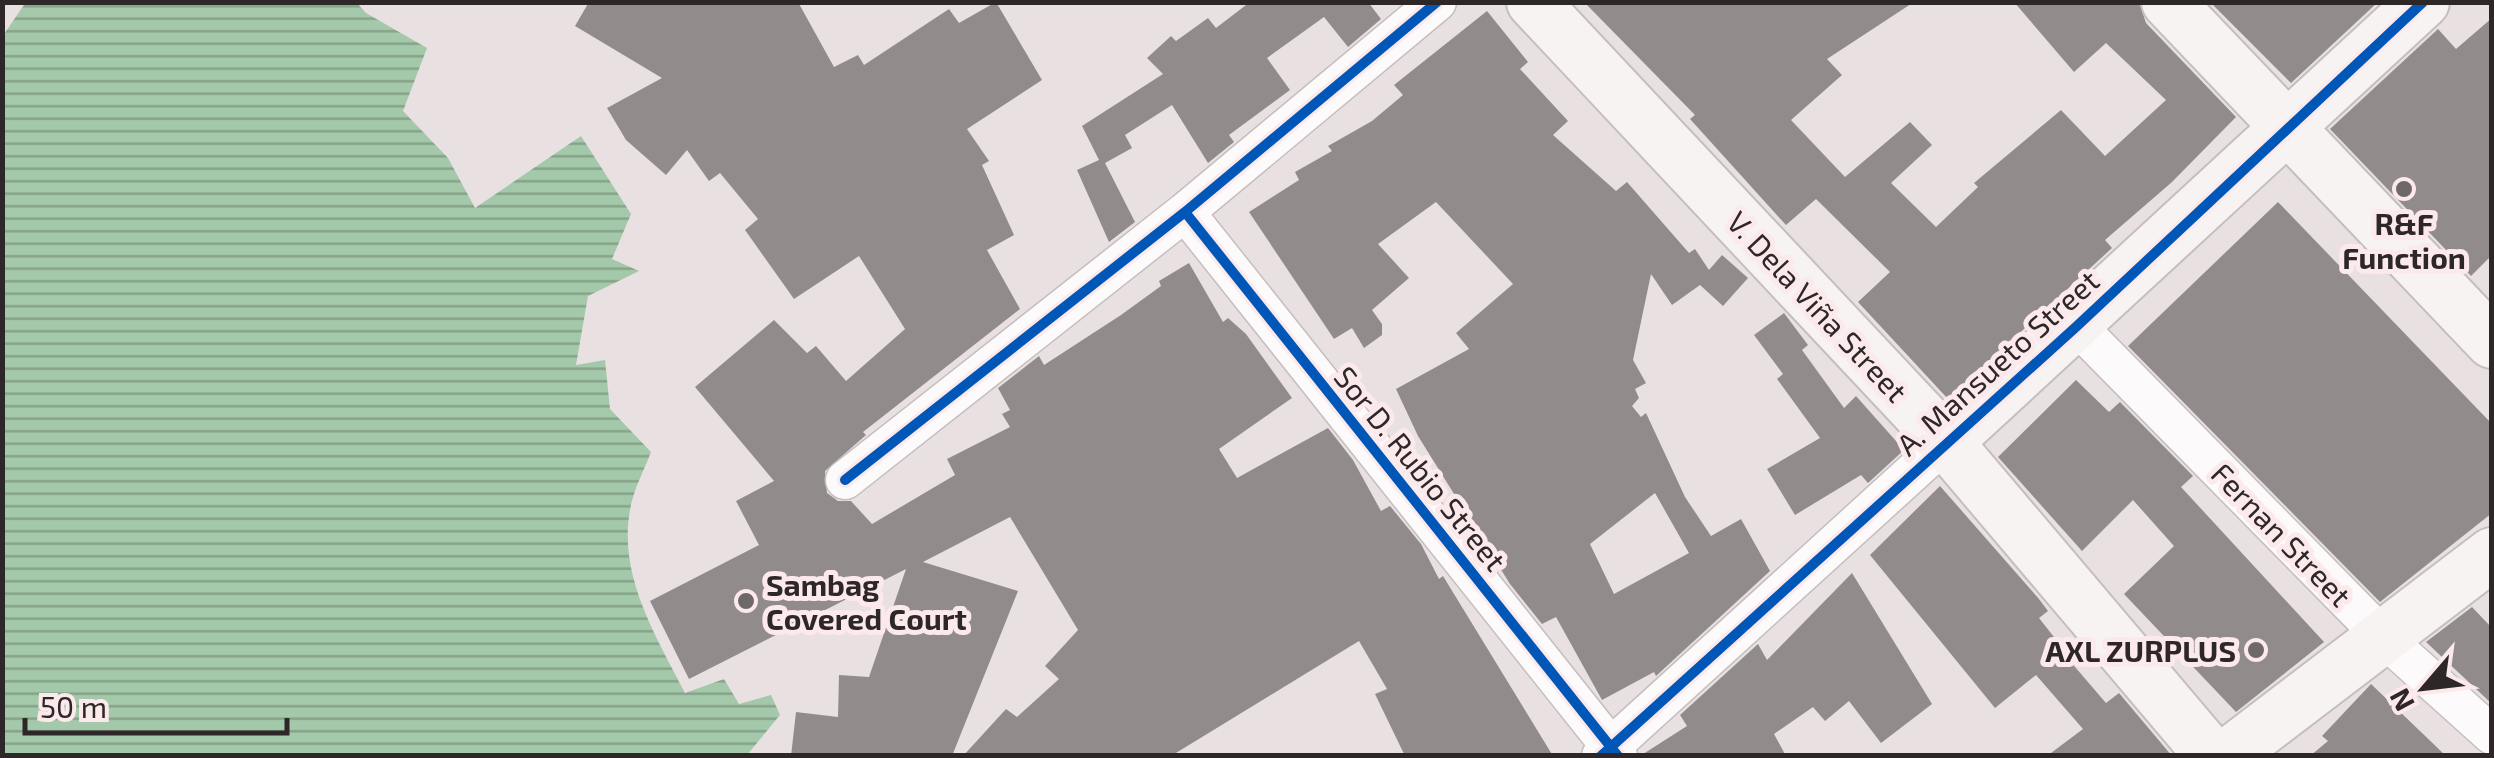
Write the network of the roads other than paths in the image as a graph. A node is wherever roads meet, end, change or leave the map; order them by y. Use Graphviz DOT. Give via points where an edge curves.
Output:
graph roads {
  1 [pos="1437,2"];
  2 [pos="1533,2"];
  3 [pos="2168,2"];
  4 [pos="2423,2"];
  5 [pos="2288,126"];
  6 [pos="1185,212"];
  7 [pos="2077,326"];
  8 [pos="2492,342"];
  9 [pos="1946,442"];
  10 [pos="846,480"];
  11 [pos="2492,554"];
  12 [pos="2384,638"];
  13 [pos="2492,736"];
  14 [pos="1610,752"];
  15 [pos="2212,756"];
  16 [pos="2227,756"];
  1 -- 6 [label="street"];
  2 -- 9 [label="main road, V. Dela Viña Street"];
  3 -- 5 [label="main road"];
  4 -- 5 [label="main road, A. Mansueto Street"];
  5 -- 7 [label="main road, A. Mansueto Street"];
  5 -- 8 [label="main road"];
  6 -- 10 [label="street"];
  6 -- 14 [label="street, Sor D. Rubio Street"];
  7 -- 9 [label="main road, A. Mansueto Street"];
  7 -- 12 [label="street, Fernan Street"];
  9 -- 14 [label="street, A. Mansueto Street"];
  9 -- 15 [label="main road, V. Dela Viña Street"];
  11 -- 12 [label="main road"];
  12 -- 13 [label="street, Fernan Street"];
  12 -- 16 [label="main road"];
}
